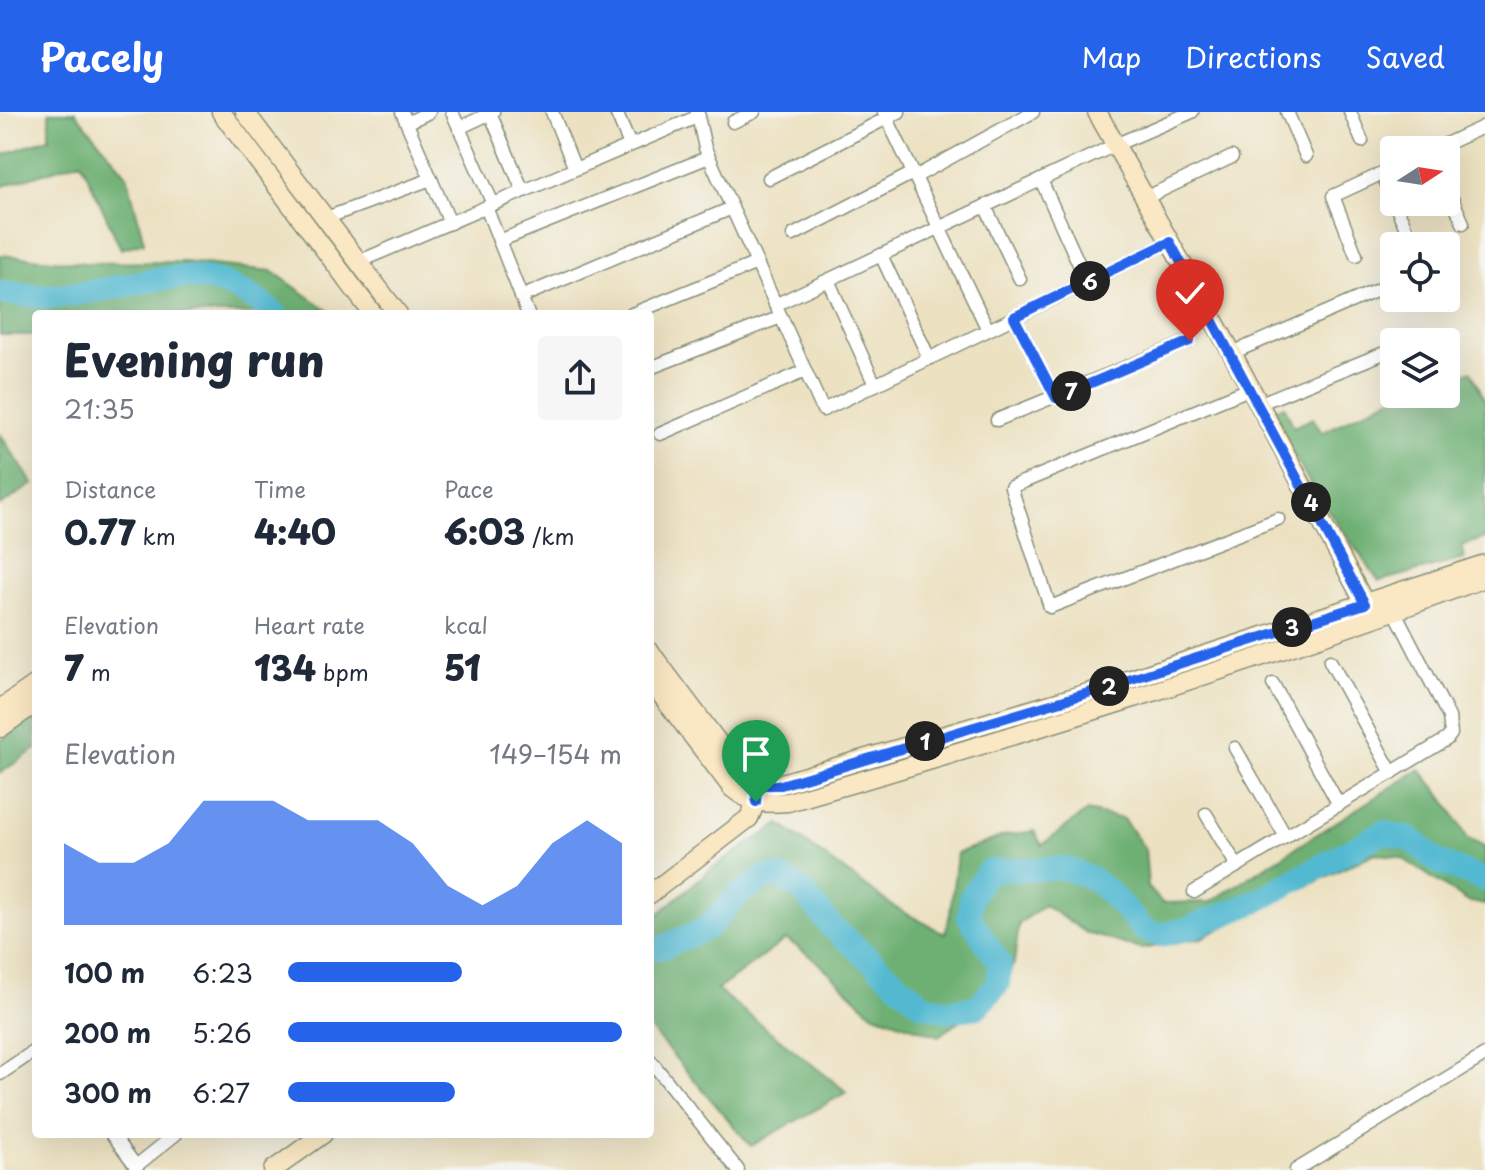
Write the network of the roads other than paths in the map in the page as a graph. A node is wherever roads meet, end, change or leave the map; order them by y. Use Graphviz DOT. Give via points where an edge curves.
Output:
graph roads {
  1 [pos="221,112"];
  2 [pos="245,112"];
  3 [pos="429,112"];
  4 [pos="452,112"];
  5 [pos="552,112"];
  6 [pos="616,112"];
  7 [pos="754,112"];
  8 [pos="1033,112"];
  9 [pos="1097,112"];
  10 [pos="1192,112"];
  11 [pos="1287,112"];
  12 [pos="1350,112"];
  13 [pos="492,113"];
  14 [pos="698,114"];
  15 [pos="890,114"];
  16 [pos="405,118"];
  17 [pos="733,122"];
  18 [pos="459,128"];
  19 [pos="1484,129"];
  20 [pos="1460,139"];
  21 [pos="1362,141"];
  22 [pos="630,145"];
  23 [pos="1115,145"];
  24 [pos="1306,156"];
  25 [pos="709,157"];
  26 [pos="1232,157"];
  27 [pos="575,169"];
  28 [pos="1380,174"];
  29 [pos="914,175"];
  30 [pos="769,178"];
  31 [pos="431,179"];
  32 [pos="1041,180"];
  33 [pos="523,191"];
  34 [pos="1145,198"];
  35 [pos="490,205"];
  36 [pos="985,206"];
  37 [pos="732,208"];
  38 [pos="1460,216"];
  39 [pos="326,218"];
  40 [pos="450,223"];
  41 [pos="1463,223"];
  42 [pos="939,228"];
  43 [pos="793,235"];
  44 [pos="499,241"];
  45 [pos="1170,242"];
  46 [pos="881,255"];
  47 [pos="1356,255"];
  48 [pos="358,262"];
  49 [pos="757,263"];
  50 [pos="1020,279"];
  51 [pos="828,280"];
  52 [pos="1087,282"];
  53 [pos="1380,289"];
  54 [pos="521,297"];
  55 [pos="775,305"];
  56 [pos="370,310"];
  57 [pos="395,310"];
  58 [pos="526,310"];
  59 [pos="642,310"];
  60 [pos="781,317"];
  61 [pos="1014,317"];
  62 [pos="988,330"];
  63 [pos="1190,341"];
  64 [pos="1232,353"];
  65 [pos="1380,354"];
  66 [pos="929,358"];
  67 [pos="654,366"];
  68 [pos="805,371"];
  69 [pos="875,385"];
  70 [pos="1254,397"];
  71 [pos="1056,398"];
  72 [pos="997,420"];
  73 [pos="660,434"];
  74 [pos="1278,519"];
  75 [pos="1485,564"];
  76 [pos="1485,578"];
  77 [pos="1392,604"];
  78 [pos="1369,611"];
  79 [pos="654,657"];
  80 [pos="1330,661"];
  81 [pos="1273,684"];
  82 [pos="654,685"];
  83 [pos="32,687"];
  84 [pos="32,706"];
  85 [pos="0,709"];
  86 [pos="0,728"];
  87 [pos="1235,748"];
  88 [pos="1392,773"];
  89 [pos="756,794"];
  90 [pos="1339,805"];
  91 [pos="1206,814"];
  92 [pos="1286,837"];
  93 [pos="1237,866"];
  94 [pos="654,891"];
  95 [pos="1194,892"];
  96 [pos="32,1053"];
  97 [pos="1485,1055"];
  98 [pos="654,1065"];
  99 [pos="0,1074"];
  100 [pos="115,1138"];
  101 [pos="171,1138"];
  102 [pos="317,1138"];
  103 [pos="137,1168"];
  104 [pos="273,1170"];
  105 [pos="738,1170"];
  106 [pos="1296,1170"];
  1 -- 56 [label="street"];
  2 -- 39 [label="street"];
  3 -- 16 [label="street"];
  4 -- 18 [label="street"];
  5 -- 27 [label="street"];
  6 -- 22 [label="street"];
  7 -- 17 [label="street"];
  8 -- 29 [label="street"];
  9 -- 23 [label="street"];
  10 -- 23 [label="street"];
  11 -- 24 [label="street"];
  12 -- 21 [label="street"];
  13 -- 18 [label="street"];
  13 -- 33 [label="street"];
  14 -- 22 [label="street"];
  14 -- 25 [label="street"];
  15 -- 29 [label="street"];
  15 -- 30 [label="street"];
  16 -- 31 [label="street"];
  18 -- 35 [label="street"];
  19 -- 20 [label="street"];
  22 -- 27 [label="street"];
  23 -- 32 [label="street"];
  23 -- 34 [label="street"];
  25 -- 37 [label="street"];
  25 -- 44 [label="street"];
  26 -- 34 [label="street"];
  27 -- 33 [label="street"];
  28 -- 47 [label="street" via="1333,196"];
  29 -- 42 [label="street"];
  29 -- 43 [label="street"];
  31 -- 39 [label="street"];
  31 -- 40 [label="street"];
  32 -- 36 [label="street"];
  32 -- 52 [label="street"];
  33 -- 35 [label="street"];
  34 -- 45 [label="street"];
  35 -- 40 [label="street"];
  35 -- 44 [label="street"];
  36 -- 42 [label="street"];
  36 -- 50 [label="street"];
  37 -- 49 [label="street"];
  37 -- 54 [label="street"];
  38 -- 41 [label="street"];
  39 -- 48 [label="street"];
  40 -- 48 [label="street"];
  42 -- 46 [label="street"];
  42 -- 62 [label="street"];
  44 -- 54 [label="street"];
  45 -- 52 [label="street"];
  45 -- 64 [label="street"];
  46 -- 51 [label="street"];
  46 -- 66 [label="street"];
  48 -- 57 [label="street"];
  49 -- 55 [label="street"];
  49 -- 59 [label="street"];
  51 -- 55 [label="street"];
  51 -- 69 [label="street"];
  52 -- 61 [label="street"];
  53 -- 64 [label="street"];
  54 -- 58 [label="street"];
  55 -- 60 [label="street"];
  60 -- 67 [label="street"];
  60 -- 68 [label="street"];
  61 -- 62 [label="street"];
  61 -- 71 [label="street"];
  62 -- 66 [label="street"];
  63 -- 71 [label="street"];
  64 -- 70 [label="street"];
  65 -- 70 [label="street"];
  66 -- 69 [label="street"];
  68 -- 69 [label="street" via="823,410"];
  68 -- 73 [label="street"];
  70 -- 74 [label="street" via="1011,487 1050,607"];
  70 -- 78 [label="street"];
  71 -- 72 [label="street"];
  75 -- 77 [label="street"];
  76 -- 77 [label="street"];
  77 -- 78 [label="street"];
  77 -- 88 [label="street" via="1451,734"];
  78 -- 89 [label="street"];
  79 -- 89 [label="street"];
  80 -- 88 [label="street"];
  81 -- 90 [label="street"];
  82 -- 89 [label="street" via="732,788 744,798"];
  83 -- 85 [label="street"];
  84 -- 86 [label="street"];
  87 -- 92 [label="street"];
  88 -- 90 [label="street"];
  89 -- 94 [label="street" via="749,818"];
  90 -- 92 [label="street"];
  91 -- 93 [label="street"];
  92 -- 93 [label="street"];
  93 -- 95 [label="street"];
  96 -- 99 [label="street"];
  97 -- 106 [label="street"];
  98 -- 105 [label="street"];
  100 -- 103 [label="street"];
  101 -- 103 [label="street"];
  102 -- 104 [label="street"];
}
